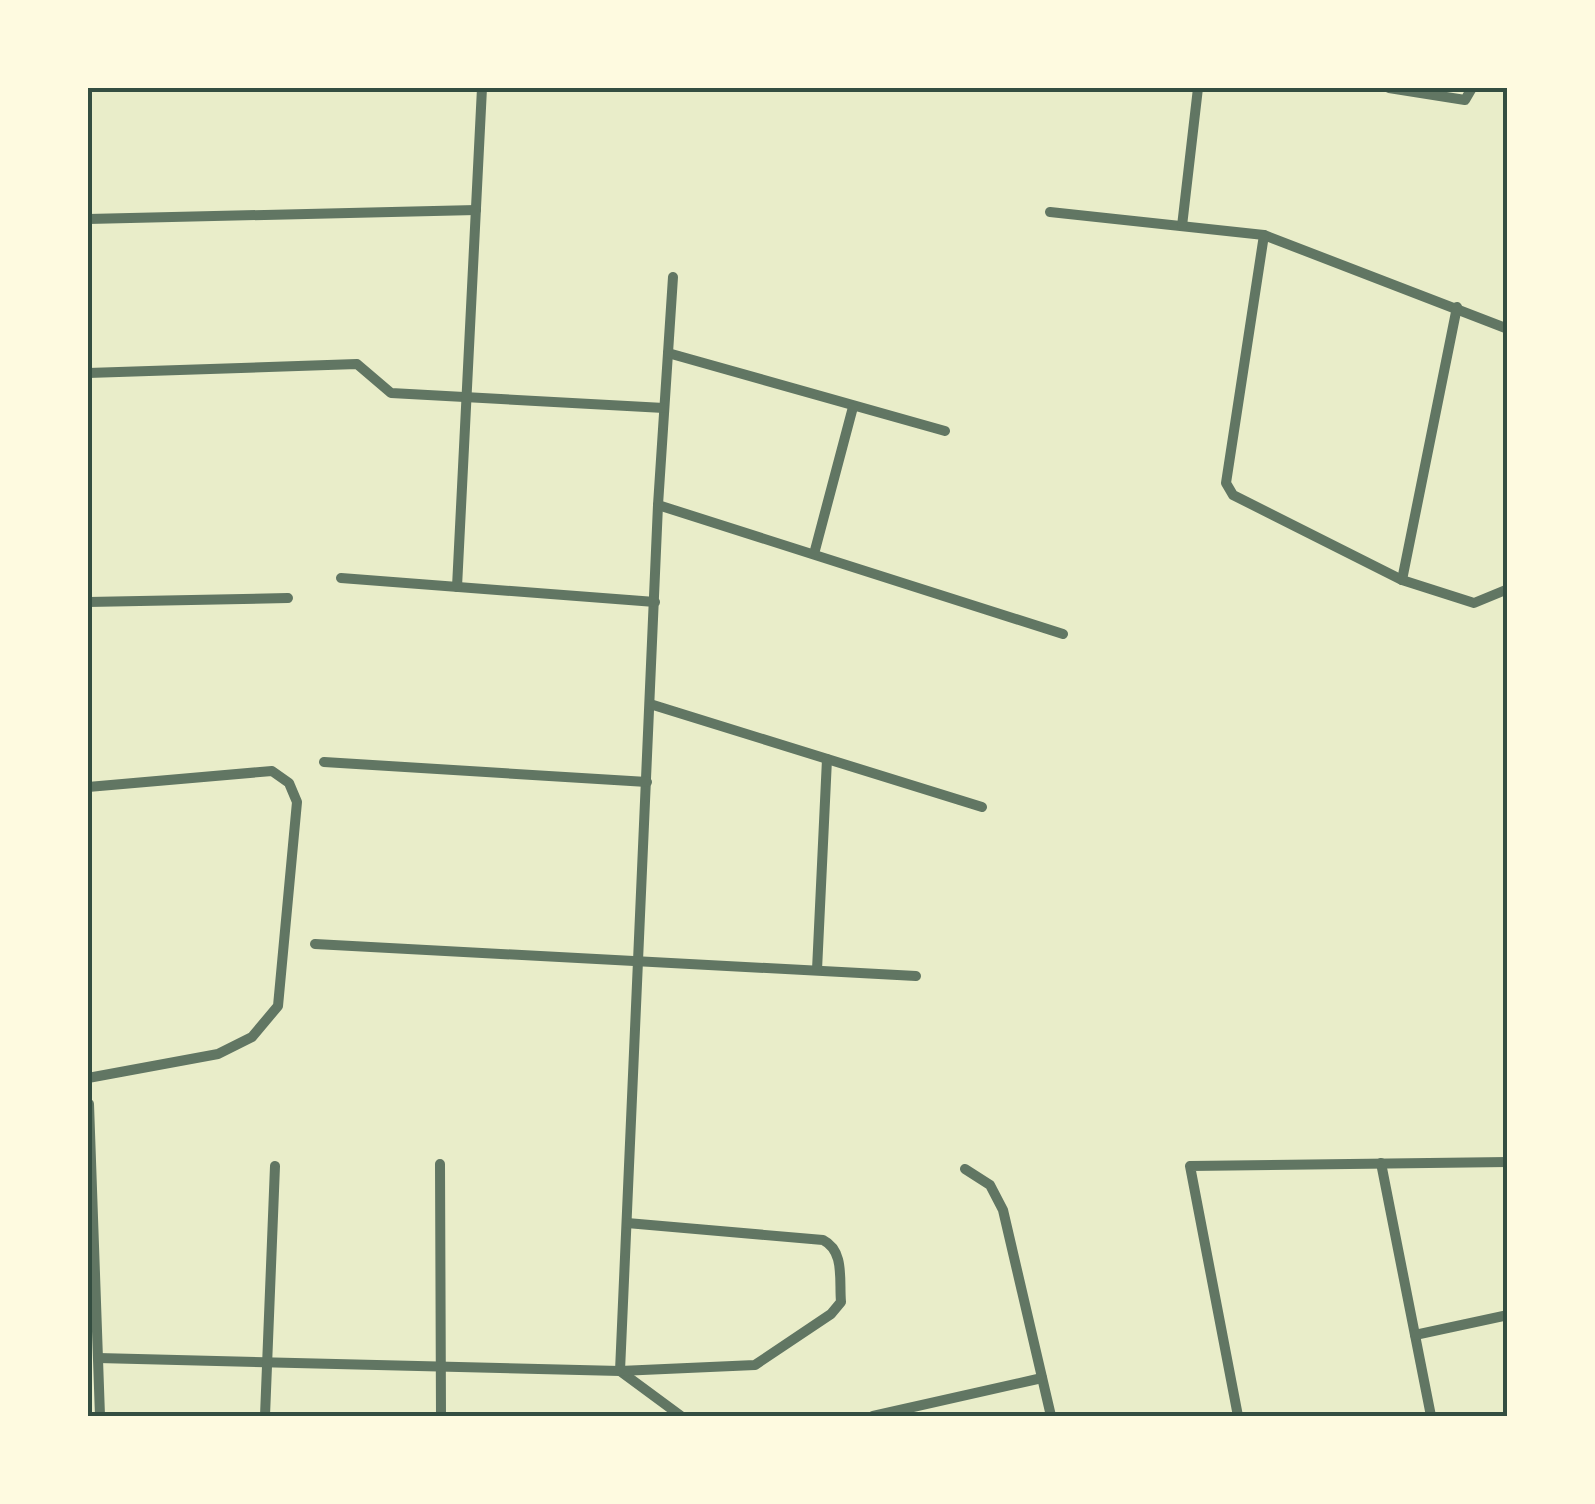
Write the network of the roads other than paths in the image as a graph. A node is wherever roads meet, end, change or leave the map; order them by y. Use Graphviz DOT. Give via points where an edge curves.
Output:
graph roads {
  1 [pos="482,88"];
  2 [pos="1198,88"];
  3 [pos="1389,88"];
  4 [pos="1472,88"];
  5 [pos="476,210"];
  6 [pos="1050,212"];
  7 [pos="88,218"];
  8 [pos="1182,226"];
  9 [pos="1264,236"];
  10 [pos="673,277"];
  11 [pos="1457,307"];
  12 [pos="1508,329"];
  13 [pos="668,353"];
  14 [pos="88,373"];
  15 [pos="466,398"];
  16 [pos="853,407"];
  17 [pos="664,408"];
  18 [pos="945,431"];
  19 [pos="658,504"];
  20 [pos="814,554"];
  21 [pos="340,578"];
  22 [pos="1402,580"];
  23 [pos="457,587"];
  24 [pos="1508,589"];
  25 [pos="288,598"];
  26 [pos="88,602"];
  27 [pos="654,602"];
  28 [pos="1064,634"];
  29 [pos="650,704"];
  30 [pos="826,759"];
  31 [pos="324,762"];
  32 [pos="646,782"];
  33 [pos="88,787"];
  34 [pos="982,807"];
  35 [pos="315,944"];
  36 [pos="638,961"];
  37 [pos="817,970"];
  38 [pos="916,976"];
  39 [pos="88,1078"];
  40 [pos="89,1104"];
  41 [pos="1508,1162"];
  42 [pos="1382,1163"];
  43 [pos="440,1164"];
  44 [pos="275,1166"];
  45 [pos="965,1169"];
  46 [pos="627,1222"];
  47 [pos="92,1311"];
  48 [pos="1508,1315"];
  49 [pos="1415,1335"];
  50 [pos="98,1358"];
  51 [pos="266,1362"];
  52 [pos="442,1366"];
  53 [pos="620,1370"];
  54 [pos="1042,1378"];
  55 [pos="100,1416"];
  56 [pos="265,1416"];
  57 [pos="441,1416"];
  58 [pos="681,1416"];
  59 [pos="873,1416"];
  60 [pos="1051,1416"];
  61 [pos="1238,1416"];
  62 [pos="1431,1416"];
  1 -- 5 [label="street"];
  2 -- 8 [label="street"];
  3 -- 4 [label="street" via="1465,100"];
  5 -- 7 [label="street"];
  5 -- 15 [label="street"];
  6 -- 8 [label="street"];
  8 -- 9 [label="street"];
  9 -- 11 [label="street"];
  9 -- 22 [label="street" via="1226,483 1234,495"];
  10 -- 13 [label="street"];
  11 -- 12 [label="street"];
  11 -- 22 [label="street"];
  13 -- 16 [label="street"];
  13 -- 17 [label="street"];
  14 -- 15 [label="street" via="357,364 392,393"];
  15 -- 17 [label="street"];
  15 -- 23 [label="street"];
  16 -- 18 [label="street"];
  16 -- 20 [label="street"];
  17 -- 19 [label="street"];
  19 -- 20 [label="street"];
  19 -- 27 [label="street"];
  20 -- 28 [label="street"];
  21 -- 23 [label="street"];
  22 -- 24 [label="street" via="1474,603"];
  23 -- 27 [label="street"];
  25 -- 26 [label="street"];
  27 -- 29 [label="street"];
  29 -- 30 [label="street"];
  29 -- 32 [label="street"];
  30 -- 34 [label="street"];
  30 -- 37 [label="street"];
  31 -- 32 [label="street"];
  32 -- 36 [label="street"];
  33 -- 39 [label="street" via="272,771 288,782 297,802 278,1006 252,1037 218,1054"];
  35 -- 36 [label="street"];
  36 -- 37 [label="street"];
  36 -- 46 [label="street"];
  37 -- 38 [label="street"];
  40 -- 47 [label="street"];
  41 -- 42 [label="street"];
  42 -- 49 [label="street"];
  42 -- 61 [label="street" via="1190,1166"];
  43 -- 52 [label="street"];
  44 -- 51 [label="street"];
  45 -- 54 [label="street" via="990,1185 1003,1210"];
  46 -- 53 [label="street"];
  46 -- 53 [label="street" via="823,1240 838,1253 841,1302 755,1365"];
  47 -- 50 [label="street"];
  48 -- 49 [label="street"];
  49 -- 62 [label="street"];
  50 -- 51 [label="street"];
  50 -- 55 [label="street"];
  51 -- 52 [label="street"];
  51 -- 56 [label="street"];
  52 -- 53 [label="street"];
  52 -- 57 [label="street"];
  53 -- 58 [label="street"];
  54 -- 59 [label="street"];
  54 -- 60 [label="street"];
}
